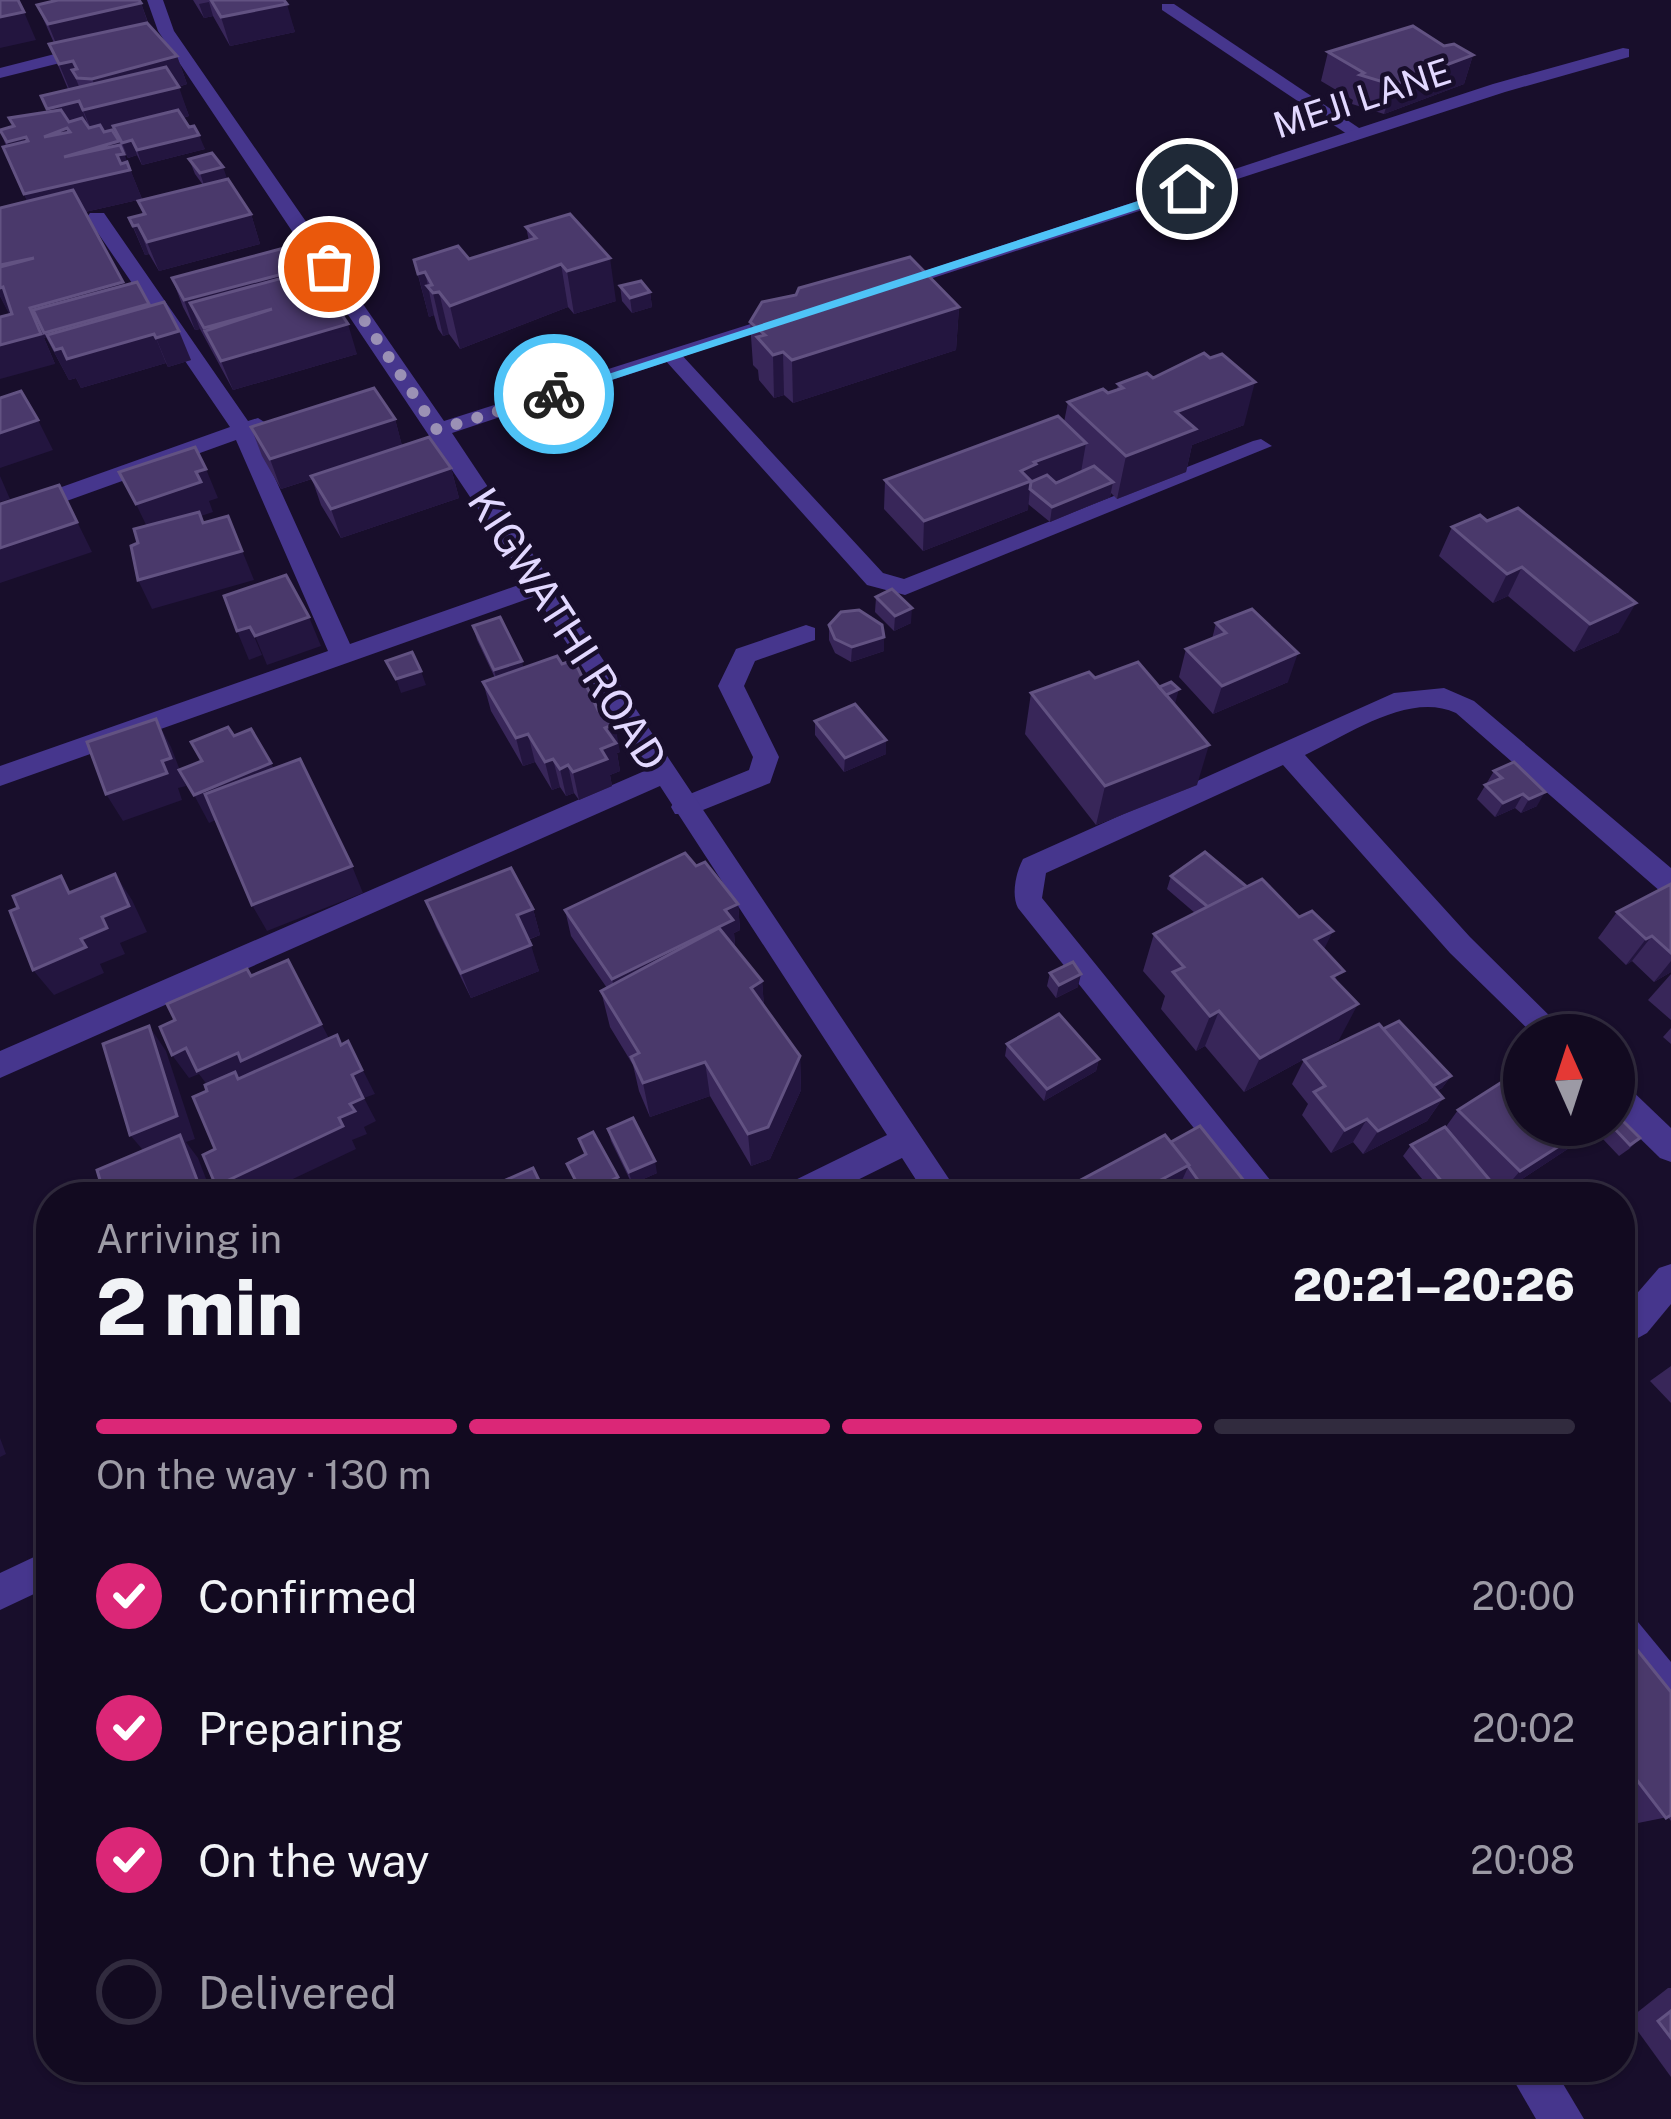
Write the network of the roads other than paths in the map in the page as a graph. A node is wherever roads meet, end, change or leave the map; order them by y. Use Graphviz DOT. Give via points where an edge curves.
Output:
graph roads {
  1 [pos="155,0"];
  2 [pos="1168,8"];
  3 [pos="104,47"];
  4 [pos="1623,53"];
  5 [pos="0,73"];
  6 [pos="1359,134"];
  7 [pos="98,217"];
  8 [pos="872,291"];
  9 [pos="805,313"];
  10 [pos="672,356"];
  11 [pos="284,418"];
  12 [pos="242,429"];
  13 [pos="437,430"];
  14 [pos="1261,446"];
  15 [pos="0,517"];
  16 [pos="540,586"];
  17 [pos="806,634"];
  18 [pos="342,654"];
  19 [pos="1286,752"];
  20 [pos="663,775"];
  21 [pos="0,776"];
  22 [pos="683,806"];
  23 [pos="1671,884"];
  24 [pos="1531,1014"];
  25 [pos="0,1065"];
  26 [pos="1635,1113"];
  27 [pos="907,1140"];
  28 [pos="1671,1148"];
  29 [pos="822,1182"];
  30 [pos="935,1182"];
  31 [pos="1256,1182"];
  32 [pos="1671,1279"];
  33 [pos="1635,1322"];
  34 [pos="36,1574"];
  35 [pos="0,1592"];
  36 [pos="1635,1648"];
  37 [pos="1671,1692"];
  38 [pos="1537,2082"];
  39 [pos="1562,2119"];
  1 -- 13 [label="street, KIGWATHI ROAD" via="156,34 398,386"];
  2 -- 6 [label="street"];
  3 -- 5 [label="street"];
  4 -- 6 [label="street, MEJI LANE"];
  6 -- 8 [label="street, MEJI LANE"];
  7 -- 12 [label="street"];
  9 -- 10 [label="street"];
  10 -- 13 [label="street"];
  10 -- 14 [label="street" via="875,579 905,586"];
  11 -- 12 [label="street"];
  12 -- 15 [label="street"];
  12 -- 18 [label="street"];
  13 -- 16 [label="street, KIGWATHI ROAD"];
  16 -- 18 [label="street"];
  16 -- 20 [label="street, KIGWATHI ROAD"];
  17 -- 22 [label="street" via="745,655 731,686 766,757 761,776"];
  18 -- 21 [label="street"];
  19 -- 23 [label="street" via="1402,699 1444,697 1465,706"];
  19 -- 24 [label="street"];
  19 -- 31 [label="street" via="1052,855 1033,867 1028,884 1028,900"];
  20 -- 22 [label="street, KIGWATHI ROAD"];
  20 -- 25 [label="street"];
  22 -- 27 [label="street, KIGWATHI ROAD"];
  26 -- 28 [label="street"];
  27 -- 29 [label="street"];
  27 -- 30 [label="street, KIGWATHI ROAD"];
  32 -- 33 [label="street"];
  34 -- 35 [label="street"];
  36 -- 37 [label="street"];
  38 -- 39 [label="street"];
}
